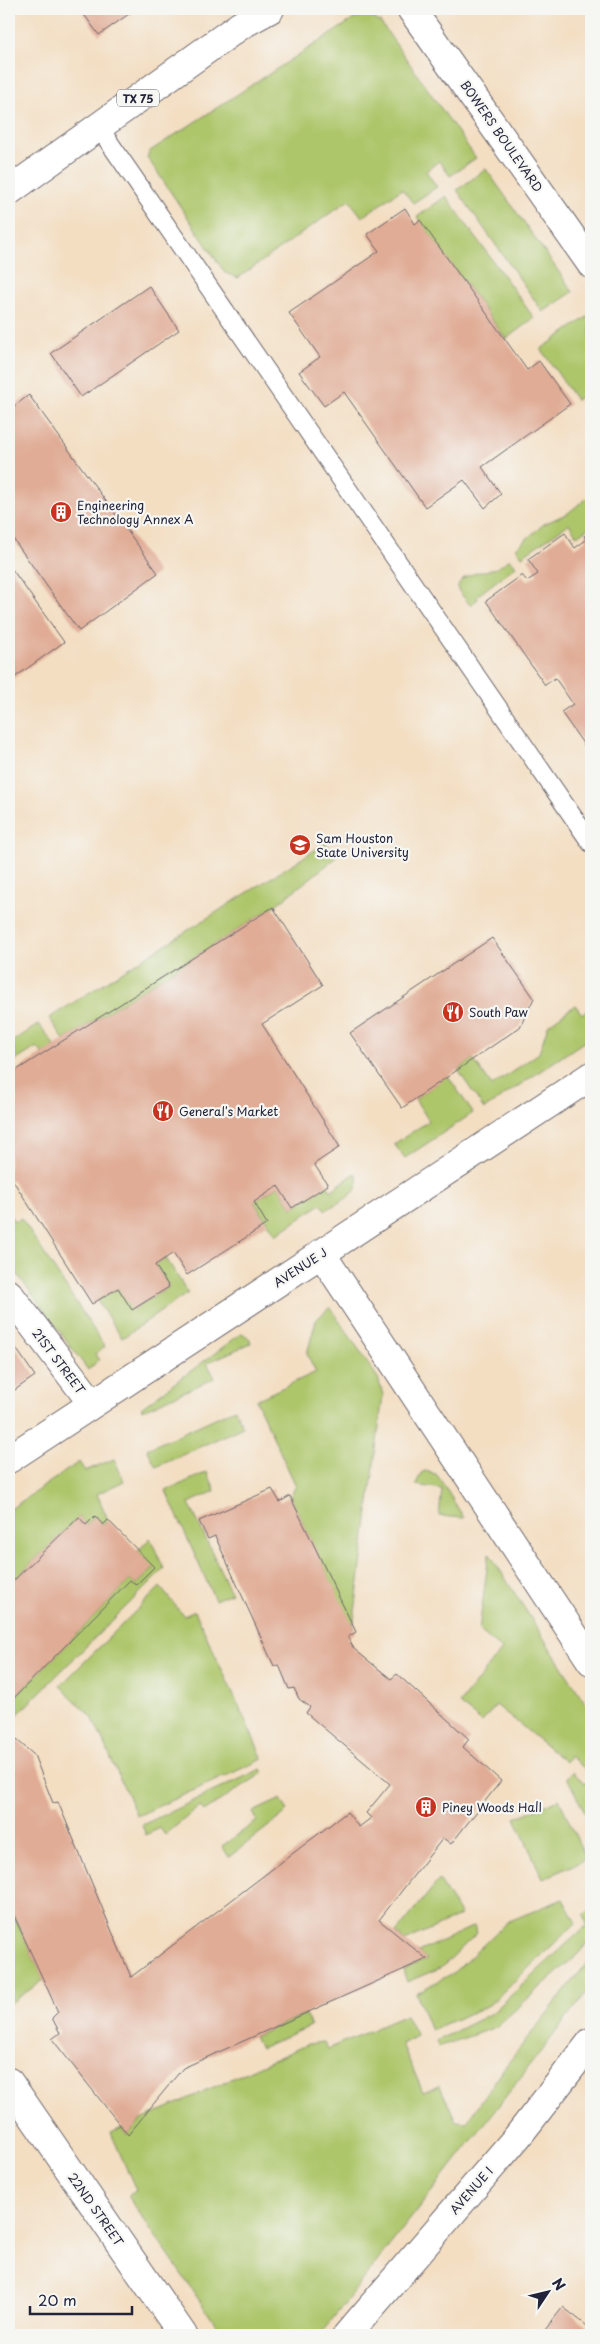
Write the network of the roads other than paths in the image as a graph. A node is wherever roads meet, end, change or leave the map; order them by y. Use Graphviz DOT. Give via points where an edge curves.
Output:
graph roads {
  1 [pos="270,9"];
  2 [pos="411,9"];
  3 [pos="98,126"];
  4 [pos="9,190"];
  5 [pos="591,264"];
  6 [pos="591,843"];
  7 [pos="591,1076"];
  8 [pos="321,1253"];
  9 [pos="9,1294"];
  10 [pos="92,1403"];
  11 [pos="9,1460"];
  12 [pos="591,1661"];
  13 [pos="591,2042"];
  14 [pos="9,2082"];
  15 [pos="183,2335"];
  16 [pos="347,2335"];
  1 -- 3 [label="street, TX 75" via="241,25"];
  2 -- 5 [label="street, BOWERS BOULEVARD"];
  3 -- 4 [label="street, TX 75"];
  3 -- 6 [label="lane"];
  7 -- 8 [label="street, AVENUE J"];
  8 -- 10 [label="street, AVENUE J"];
  8 -- 12 [label="street"];
  9 -- 10 [label="street, 21ST STREET"];
  10 -- 11 [label="street, AVENUE J"];
  13 -- 16 [label="street, AVENUE I" via="518,2136"];
  14 -- 15 [label="street, 22ND STREET"];
}
